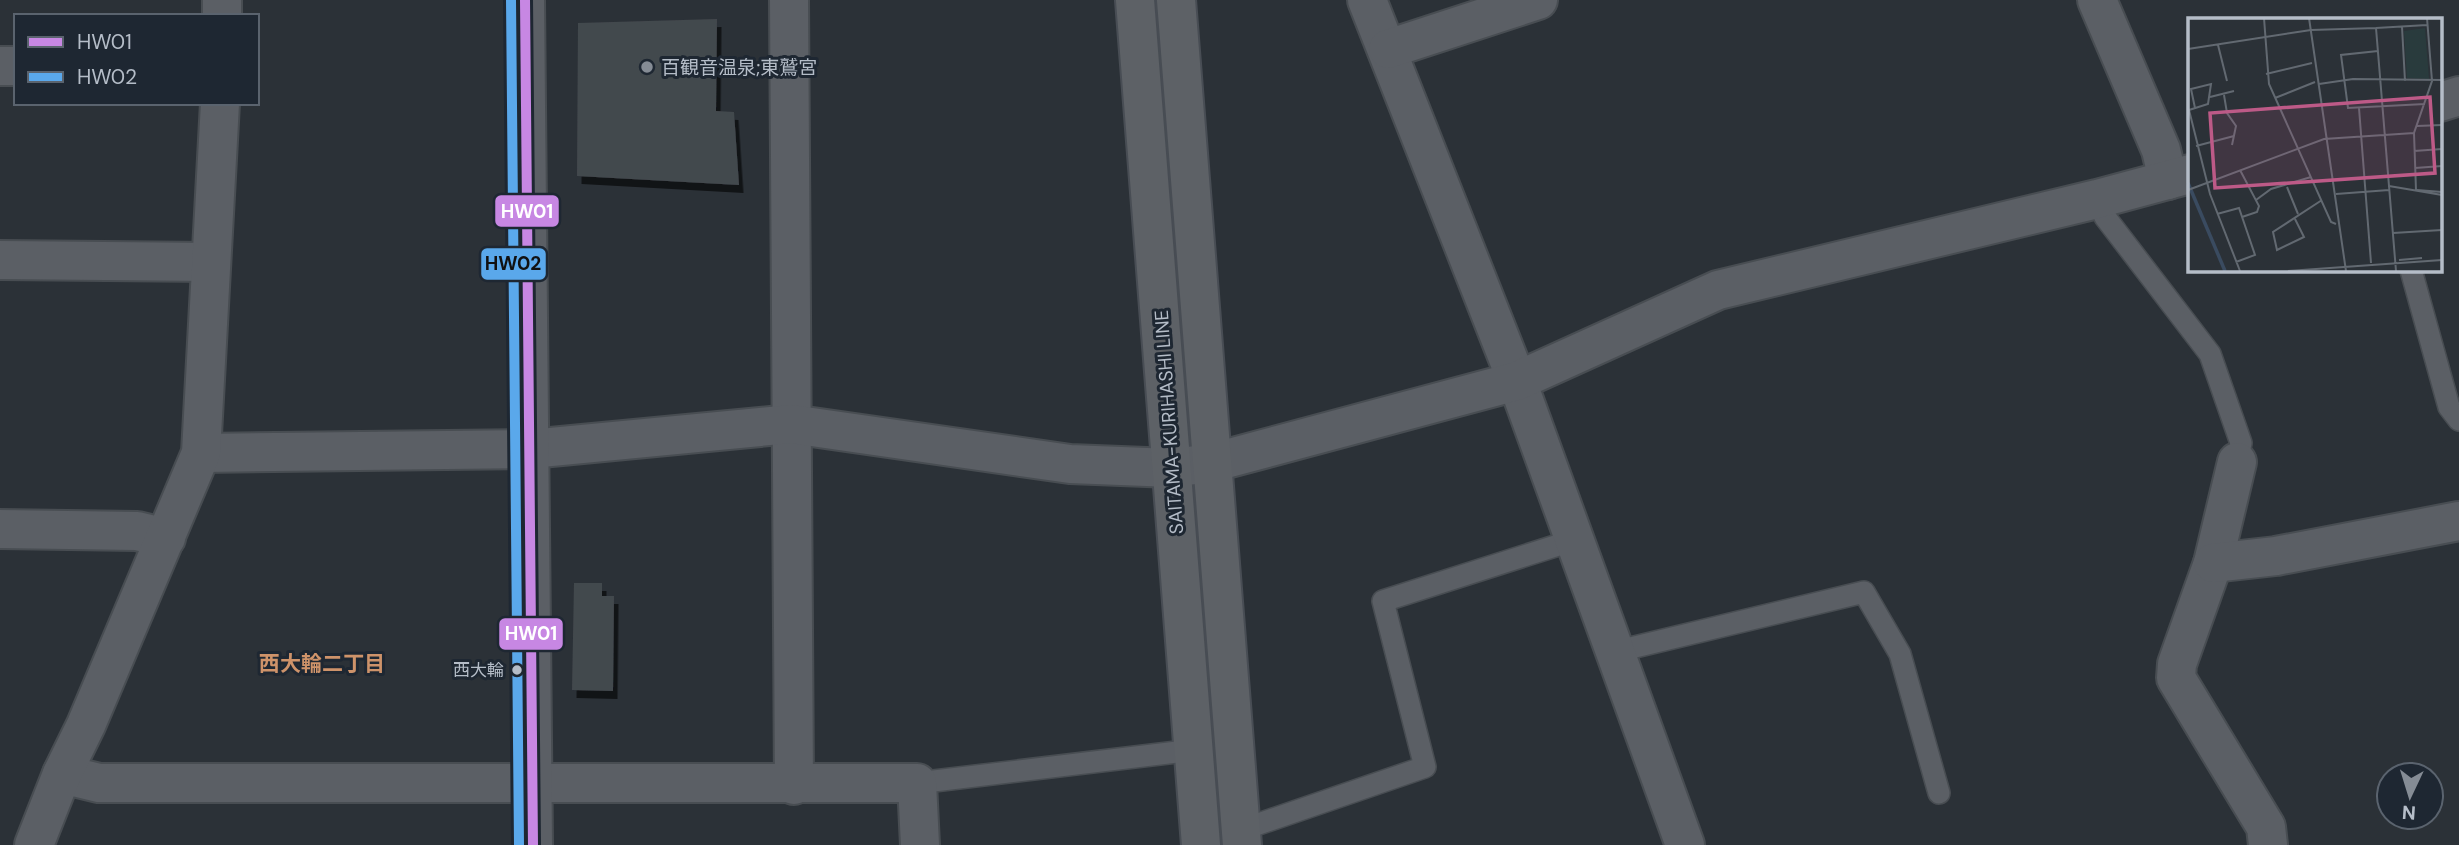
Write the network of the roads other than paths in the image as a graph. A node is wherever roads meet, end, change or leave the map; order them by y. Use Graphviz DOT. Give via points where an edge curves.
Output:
graph roads {
  1 [pos="525,0"];
  2 [pos="789,0"];
  3 [pos="1135,0"];
  4 [pos="1176,0"];
  5 [pos="1367,0"];
  6 [pos="1538,0"];
  7 [pos="2097,0"];
  8 [pos="1388,48"];
  9 [pos="2459,96"];
  10 [pos="2442,101"];
  11 [pos="220,105"];
  12 [pos="2179,177"];
  13 [pos="2096,199"];
  14 [pos="0,260"];
  15 [pos="211,262"];
  16 [pos="2411,271"];
  17 [pos="1517,382"];
  18 [pos="2459,420"];
  19 [pos="791,424"];
  20 [pos="530,449"];
  21 [pos="201,453"];
  22 [pos="2237,462"];
  23 [pos="1211,463"];
  24 [pos="1172,468"];
  25 [pos="2459,521"];
  26 [pos="0,529"];
  27 [pos="166,538"];
  28 [pos="1574,540"];
  29 [pos="2213,563"];
  30 [pos="1614,652"];
  31 [pos="1194,750"];
  32 [pos="62,774"];
  33 [pos="532,782"];
  34 [pos="917,783"];
  35 [pos="794,785"];
  36 [pos="1939,793"];
  37 [pos="1241,838"];
  38 [pos="34,845"];
  39 [pos="533,845"];
  40 [pos="920,845"];
  41 [pos="1201,845"];
  42 [pos="1685,845"];
  43 [pos="2268,845"];
  1 -- 20 [label="street"];
  2 -- 19 [label="street"];
  3 -- 24 [label="main road, SAITAMA-KURIHASHI LINE"];
  4 -- 23 [label="main road, SAITAMA-KURIHASHI LINE"];
  5 -- 8 [label="street"];
  6 -- 8 [label="street"];
  7 -- 12 [label="street" via="2161,150"];
  8 -- 17 [label="street"];
  9 -- 10 [label="street"];
  11 -- 15 [label="street"];
  12 -- 13 [label="street"];
  13 -- 17 [label="street" via="1718,290"];
  13 -- 22 [label="lane" via="2210,354 2241,443"];
  14 -- 15 [label="street"];
  15 -- 21 [label="street"];
  16 -- 18 [label="lane" via="2449,407"];
  17 -- 23 [label="street"];
  17 -- 28 [label="street"];
  19 -- 20 [label="street"];
  19 -- 24 [label="street" via="1070,464"];
  19 -- 35 [label="street"];
  20 -- 21 [label="street"];
  20 -- 33 [label="street"];
  21 -- 27 [label="street"];
  22 -- 29 [label="street"];
  23 -- 24 [label="street"];
  23 -- 37 [label="main road, SAITAMA-KURIHASHI LINE"];
  24 -- 31 [label="main road, SAITAMA-KURIHASHI LINE"];
  25 -- 29 [label="street" via="2276,556"];
  26 -- 27 [label="street" via="137,531"];
  27 -- 32 [label="street"];
  28 -- 30 [label="street"];
  28 -- 37 [label="lane" via="1383,601 1425,767"];
  29 -- 43 [label="street" via="2176,664 2176,678 2266,827"];
  30 -- 36 [label="lane" via="1864,592 1900,654"];
  30 -- 42 [label="street"];
  31 -- 34 [label="lane"];
  31 -- 41 [label="main road, SAITAMA-KURIHASHI LINE"];
  32 -- 33 [label="street" via="99,783"];
  32 -- 38 [label="street"];
  33 -- 35 [label="street"];
  33 -- 39 [label="street"];
  34 -- 35 [label="street"];
  34 -- 40 [label="street"];
}
